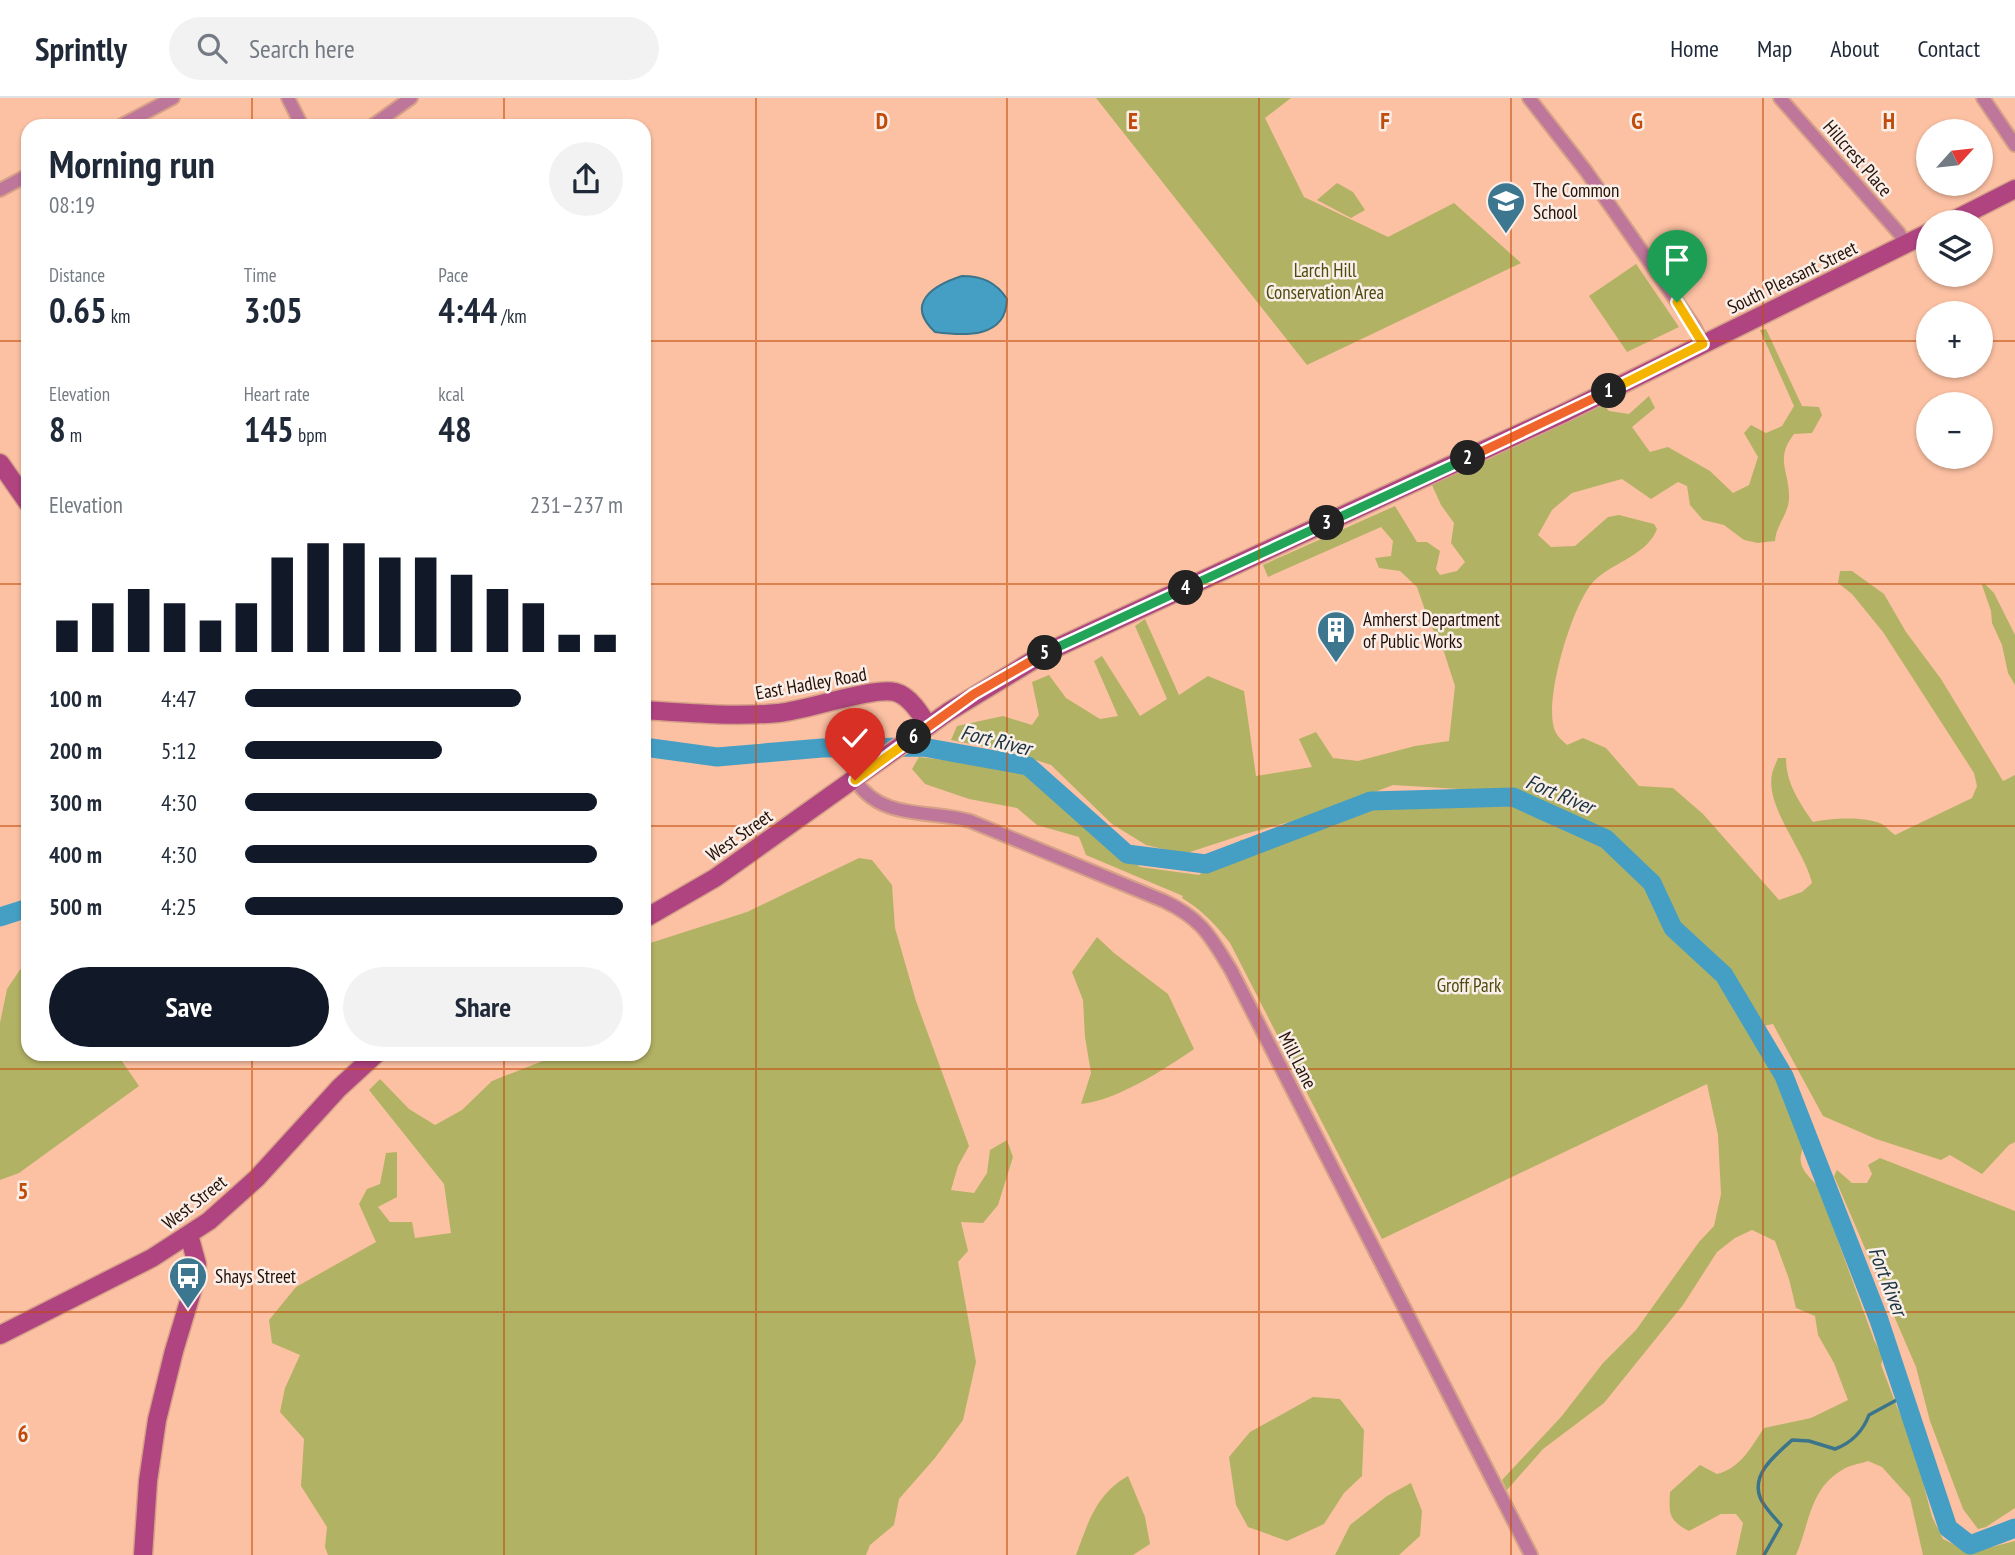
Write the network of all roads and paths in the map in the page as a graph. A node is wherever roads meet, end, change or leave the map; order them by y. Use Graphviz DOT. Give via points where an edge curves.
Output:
graph roads {
  1 [pos="173,98"];
  2 [pos="288,98"];
  3 [pos="411,98"];
  4 [pos="1529,98"];
  5 [pos="1780,98"];
  6 [pos="1983,98"];
  7 [pos="133,119"];
  8 [pos="299,119"];
  9 [pos="382,119"];
  10 [pos="2015,145"];
  11 [pos="21,179"];
  12 [pos="2015,189"];
  13 [pos="0,190"];
  14 [pos="1974,210"];
  15 [pos="1916,239"];
  16 [pos="1905,244"];
  17 [pos="1703,344"];
  18 [pos="2,470"];
  19 [pos="21,494"];
  20 [pos="651,710"];
  21 [pos="922,731"];
  22 [pos="855,780"];
  23 [pos="651,915"];
  24 [pos="368,1061"];
  25 [pos="189,1235"];
  26 [pos="0,1335"];
  27 [pos="143,1555"];
  28 [pos="1531,1555"];
  1 -- 7 [label="street"];
  2 -- 8 [label="street"];
  3 -- 9 [label="street"];
  4 -- 17 [label="street" via="1595,182"];
  5 -- 16 [label="street, Hillcrest Place"];
  6 -- 10 [label="street"];
  11 -- 13 [label="street"];
  12 -- 14 [label="main road"];
  15 -- 16 [label="main road, South Pleasant Street"];
  16 -- 17 [label="main road, South Pleasant Street"];
  17 -- 21 [label="main road, South Pleasant Street" via="1055,648 980,690"];
  18 -- 19 [label="main road"];
  20 -- 21 [label="main road, East Hadley Road" via="763,714 893,692 911,703"];
  21 -- 22 [label="main road, South Pleasant Street"];
  22 -- 23 [label="main road, West Street" via="715,878"];
  22 -- 28 [label="street, Mill Lane" via="879,804 970,821 1164,901 1204,928 1231,970"];
  24 -- 25 [label="main road, West Street" via="250,1185"];
  25 -- 26 [label="main road, West Street"];
  25 -- 27 [label="main road" via="196,1278 157,1420"];
}
